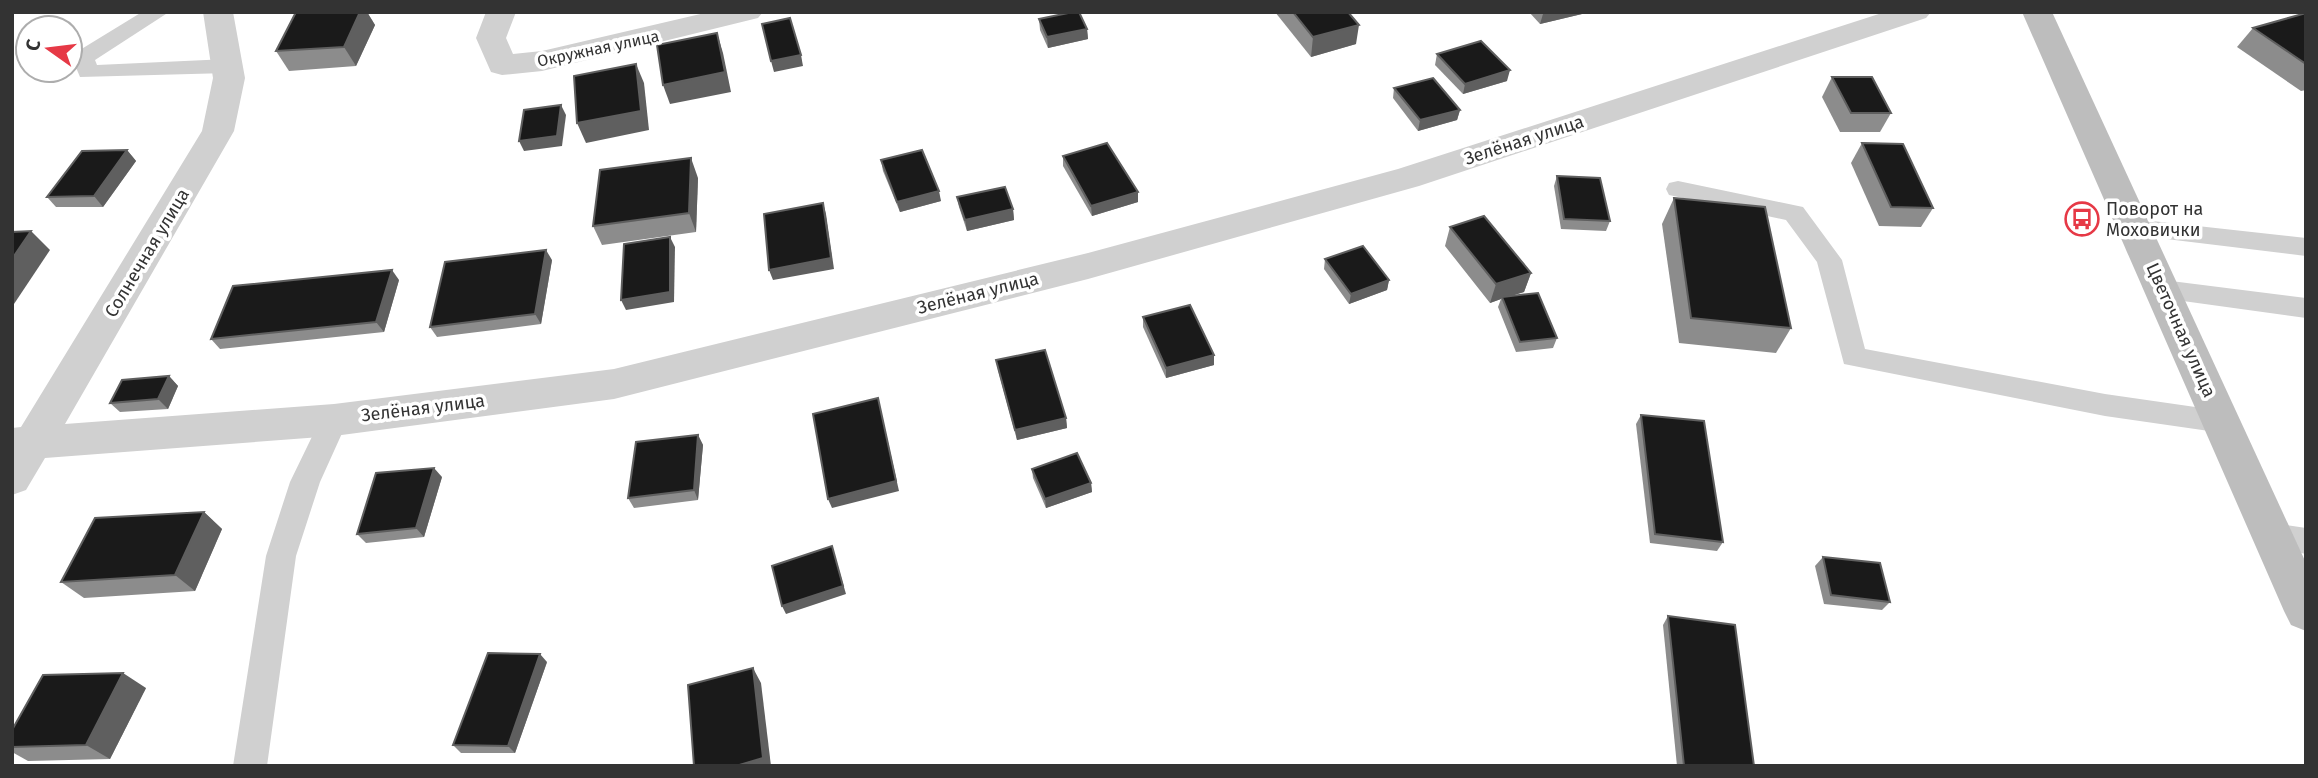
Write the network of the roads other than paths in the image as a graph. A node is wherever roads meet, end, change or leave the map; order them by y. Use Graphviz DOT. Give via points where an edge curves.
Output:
graph roads {
  1 [pos="158,12"];
  2 [pos="218,12"];
  3 [pos="501,12"];
  4 [pos="748,12"];
  5 [pos="2037,12"];
  6 [pos="1908,13"];
  7 [pos="228,66"];
  8 [pos="1678,189"];
  9 [pos="2134,228"];
  10 [pos="2306,247"];
  11 [pos="2163,290"];
  12 [pos="2306,308"];
  13 [pos="334,420"];
  14 [pos="2223,422"];
  15 [pos="23,443"];
  16 [pos="12,478"];
  17 [pos="2289,539"];
  18 [pos="2306,611"];
  19 [pos="250,766"];
  1 -- 7 [label="lane" via="83,58 88,72"];
  2 -- 7 [label="street, Солнечная улица"];
  3 -- 4 [label="street, Окружная улица" via="491,38 502,65 542,61"];
  5 -- 9 [label="main road, Цветочная улица"];
  6 -- 13 [label="street, Зелёная улица" via="1407,178 1088,266 614,384"];
  7 -- 15 [label="street, Солнечная улица" via="218,131"];
  8 -- 14 [label="lane" via="1794,214 1829,260 1854,357 2105,405"];
  9 -- 10 [label="lane"];
  9 -- 11 [label="main road, Цветочная улица"];
  11 -- 12 [label="lane"];
  11 -- 14 [label="main road, Цветочная улица"];
  13 -- 15 [label="street, Зелёная улица"];
  13 -- 19 [label="lane" via="305,482 281,556"];
  14 -- 17 [label="main road, Цветочная улица"];
  15 -- 16 [label="street, Солнечная улица"];
  17 -- 18 [label="main road, Цветочная улица"];
}
